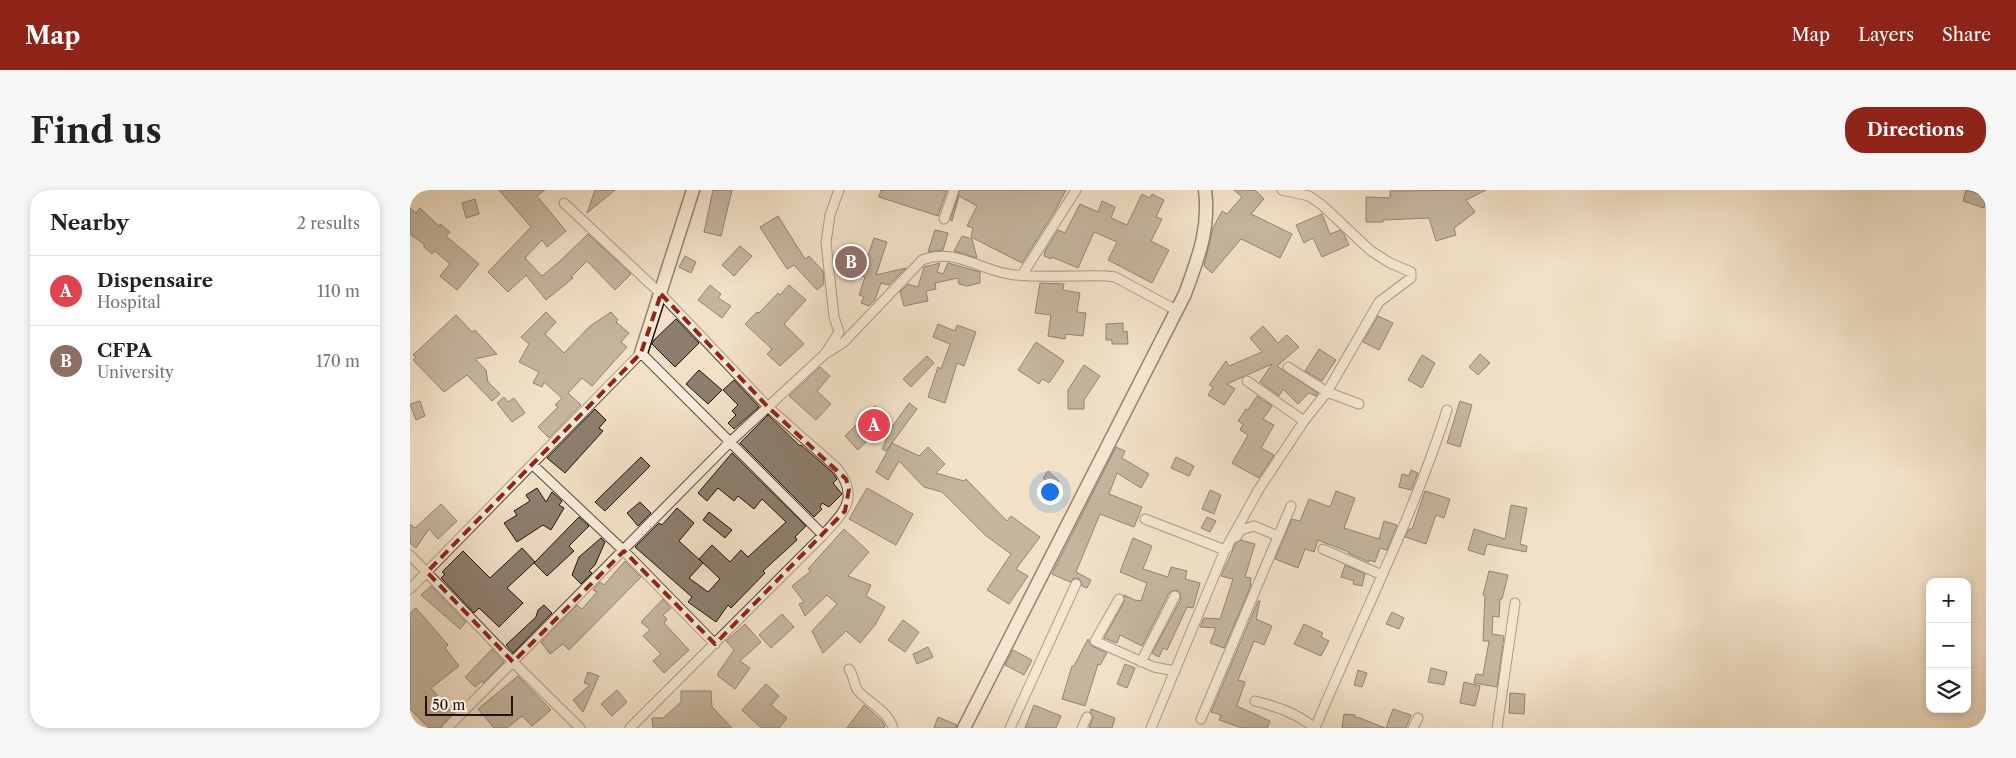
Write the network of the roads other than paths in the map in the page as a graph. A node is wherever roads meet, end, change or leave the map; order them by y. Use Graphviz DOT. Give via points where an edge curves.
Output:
graph roads {
  1 [pos="693,190"];
  2 [pos="839,190"];
  3 [pos="954,190"];
  4 [pos="1076,190"];
  5 [pos="1205,190"];
  6 [pos="1282,190"];
  7 [pos="564,203"];
  8 [pos="944,220"];
  9 [pos="1022,275"];
  10 [pos="661,294"];
  11 [pos="1176,310"];
  12 [pos="641,353"];
  13 [pos="825,354"];
  14 [pos="1288,367"];
  15 [pos="1247,381"];
  16 [pos="1327,392"];
  17 [pos="1359,404"];
  18 [pos="768,407"];
  19 [pos="1447,410"];
  20 [pos="1304,421"];
  21 [pos="730,442"];
  22 [pos="533,465"];
  23 [pos="1291,506"];
  24 [pos="1145,519"];
  25 [pos="823,535"];
  26 [pos="1278,536"];
  27 [pos="1323,549"];
  28 [pos="1226,550"];
  29 [pos="624,551"];
  30 [pos="410,555"];
  31 [pos="426,572"];
  32 [pos="1382,575"];
  33 [pos="1076,584"];
  34 [pos="410,589"];
  35 [pos="1174,596"];
  36 [pos="1119,599"];
  37 [pos="1515,603"];
  38 [pos="715,644"];
  39 [pos="513,662"];
  40 [pos="1141,662"];
  41 [pos="849,670"];
  42 [pos="1174,671"];
  43 [pos="1255,701"];
  44 [pos="1087,717"];
  45 [pos="1418,718"];
  46 [pos="1200,719"];
  47 [pos="448,728"];
  48 [pos="580,728"];
  49 [pos="630,728"];
  50 [pos="893,728"];
  51 [pos="964,728"];
  52 [pos="1010,728"];
  53 [pos="1082,728"];
  54 [pos="1151,728"];
  55 [pos="1315,728"];
  56 [pos="1413,728"];
  57 [pos="1497,728"];
  1 -- 10 [label="main road"];
  2 -- 13 [label="street" via="830,215 826,242 834,317 839,332"];
  3 -- 8 [label="street"];
  4 -- 9 [label="street"];
  5 -- 11 [label="main road" via="1206,224 1202,247"];
  6 -- 16 [label="street" via="1310,196 1371,251 1412,274 1408,281 1379,302"];
  7 -- 10 [label="street"];
  9 -- 11 [label="street" via="1115,277"];
  9 -- 13 [label="street" via="946,255 934,255 922,260 844,342"];
  10 -- 12 [label="main road"];
  10 -- 18 [label="street"];
  11 -- 51 [label="main road"];
  12 -- 21 [label="street"];
  12 -- 22 [label="street"];
  13 -- 18 [label="street"];
  14 -- 16 [label="street"];
  15 -- 20 [label="street"];
  16 -- 17 [label="street"];
  16 -- 20 [label="street"];
  18 -- 21 [label="street"];
  18 -- 25 [label="street" via="846,479 849,495 845,511"];
  19 -- 32 [label="street" via="1416,499"];
  20 -- 28 [label="street" via="1259,489"];
  21 -- 25 [label="street"];
  21 -- 29 [label="street"];
  22 -- 29 [label="street"];
  22 -- 31 [label="street"];
  23 -- 26 [label="street"];
  24 -- 28 [label="street"];
  25 -- 38 [label="street"];
  26 -- 28 [label="street" via="1254,526 1248,527"];
  26 -- 46 [label="street"];
  27 -- 32 [label="street"];
  28 -- 42 [label="street"];
  29 -- 38 [label="street"];
  29 -- 39 [label="street"];
  30 -- 31 [label="street"];
  31 -- 34 [label="street"];
  31 -- 39 [label="street"];
  32 -- 55 [label="street"];
  33 -- 52 [label="street"];
  35 -- 40 [label="street"];
  36 -- 40 [label="street" via="1095,641"];
  37 -- 57 [label="street"];
  38 -- 49 [label="street"];
  39 -- 47 [label="street"];
  39 -- 48 [label="street"];
  40 -- 42 [label="street"];
  41 -- 50 [label="street" via="855,678 857,690 887,716"];
  42 -- 54 [label="street"];
  43 -- 55 [label="street" via="1292,713"];
  44 -- 53 [label="street"];
  45 -- 56 [label="street"];
}
